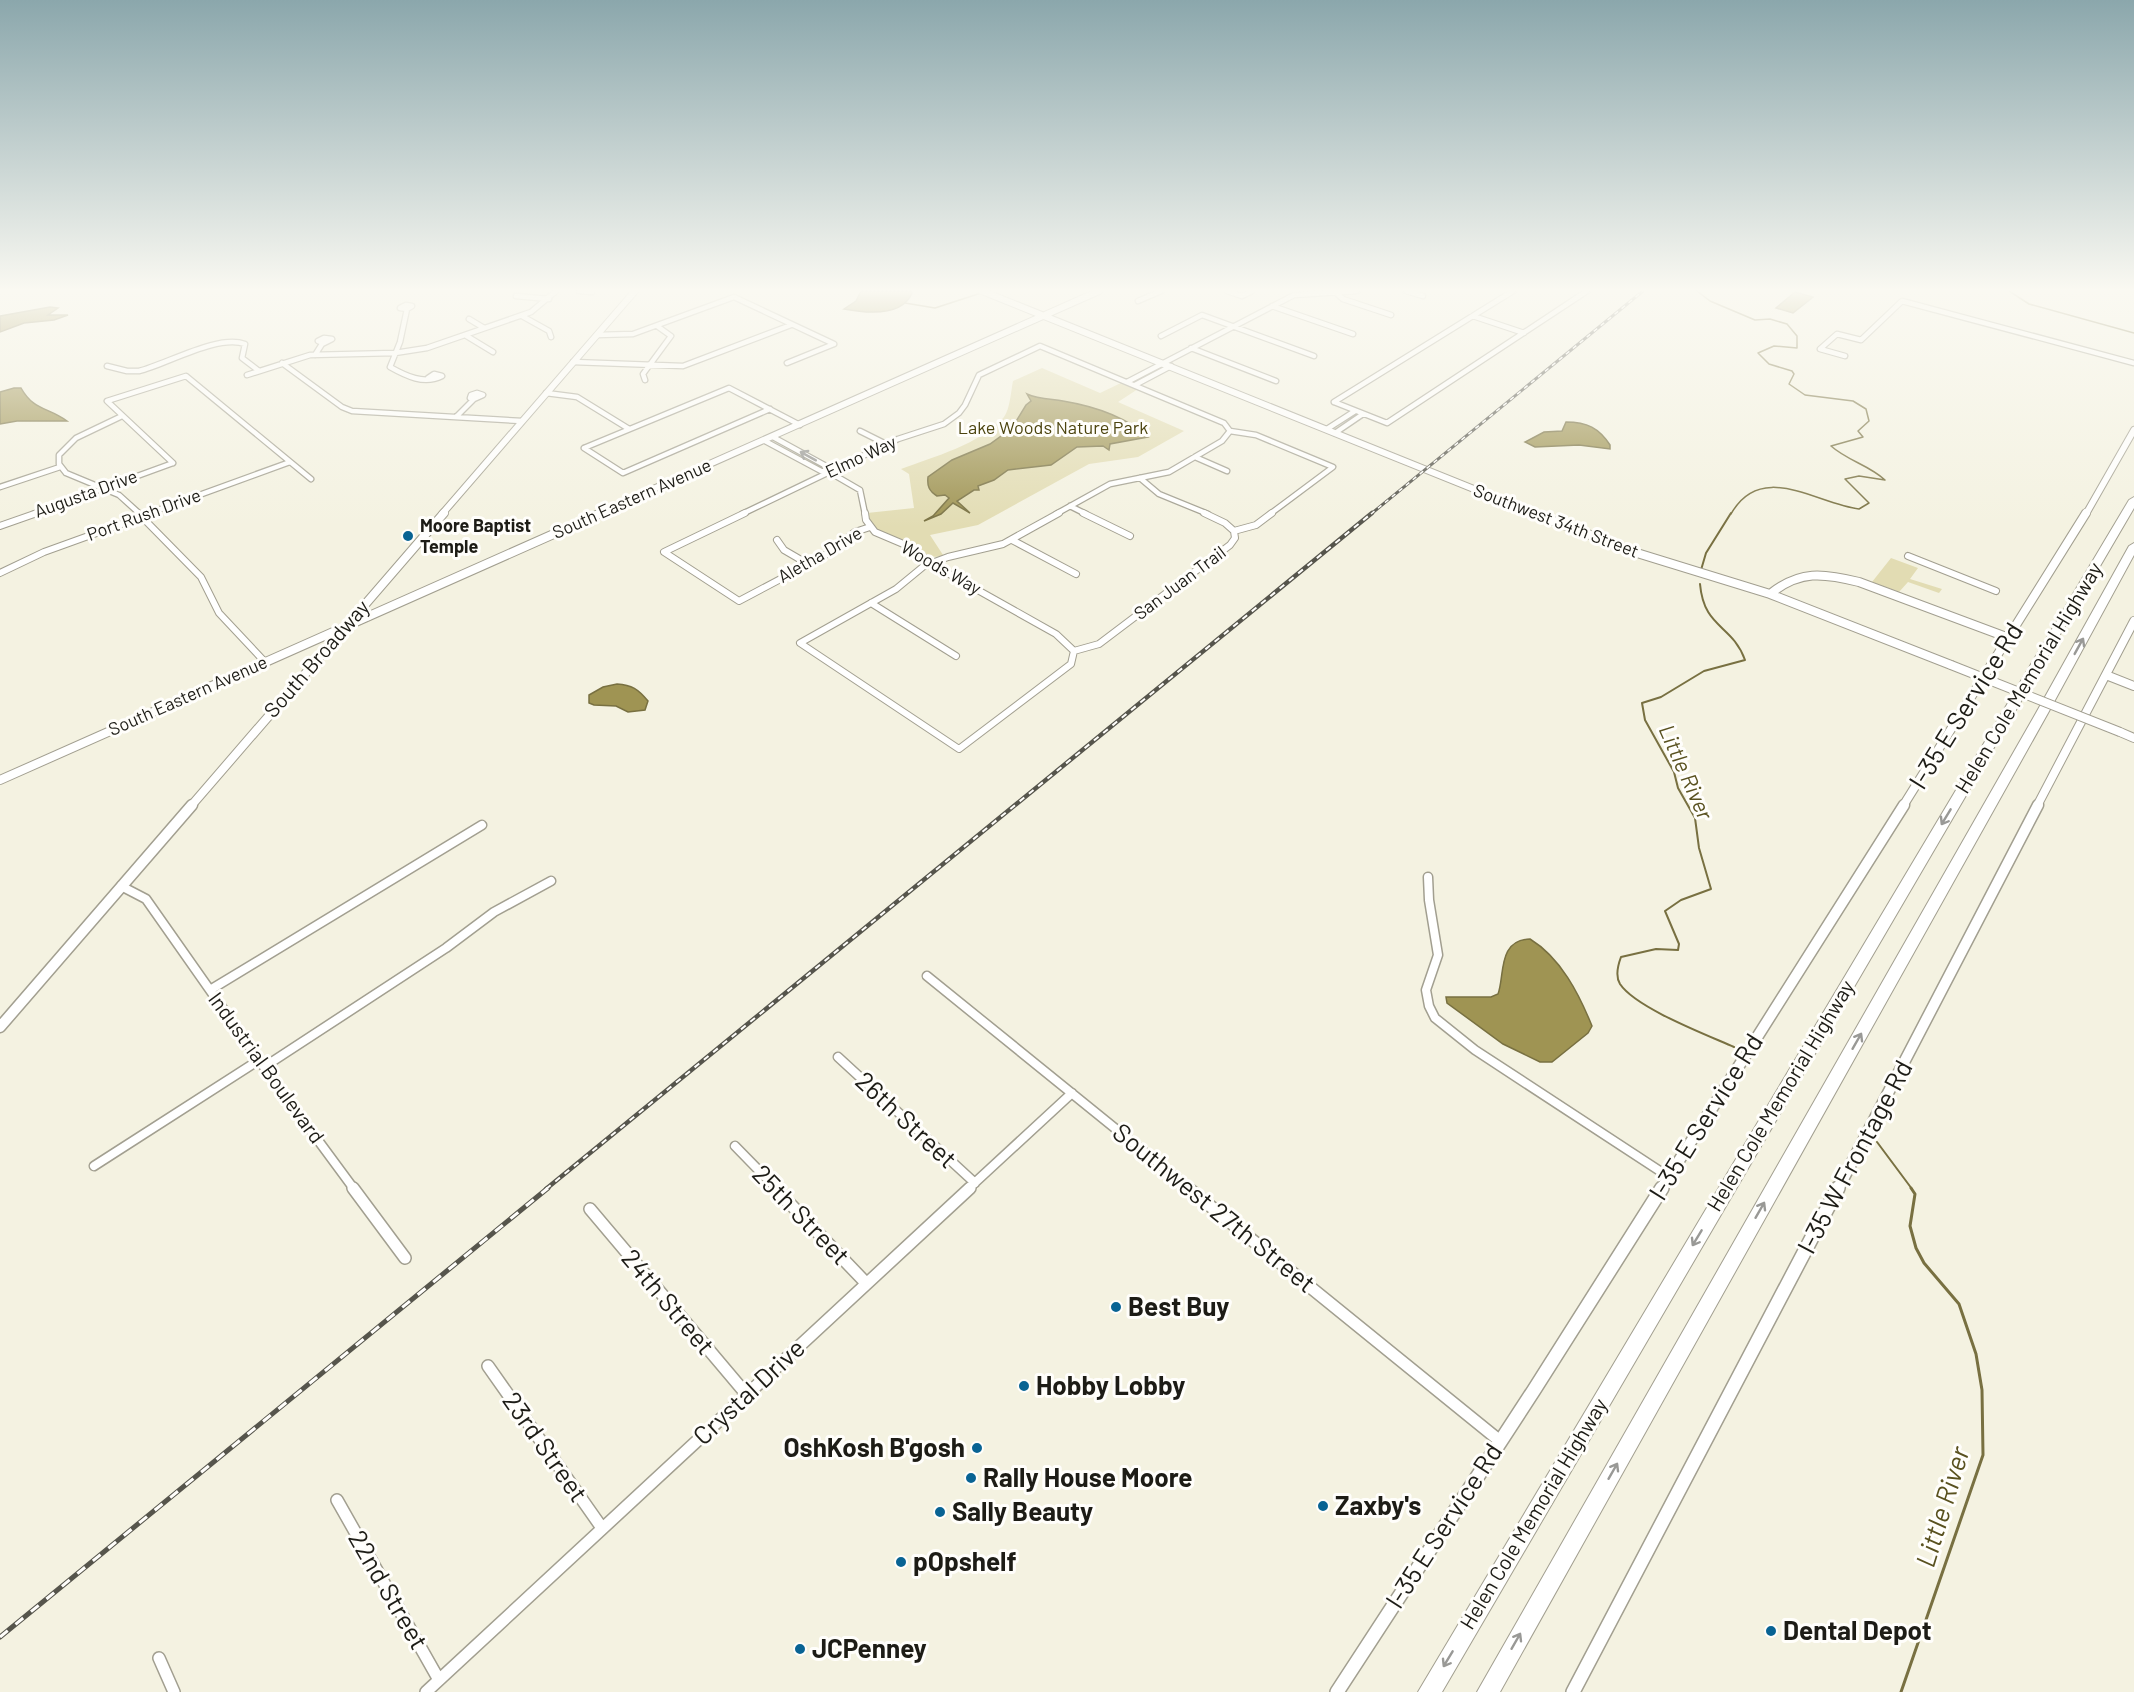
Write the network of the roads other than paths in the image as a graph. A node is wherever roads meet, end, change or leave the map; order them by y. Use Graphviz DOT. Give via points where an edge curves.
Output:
graph roads {
  1 [pos="122,370"];
  2 [pos="145,370"];
  3 [pos="259,370"];
  4 [pos="292,370"];
  5 [pos="395,370"];
  6 [pos="566,370"];
  7 [pos="646,370"];
  8 [pos="923,370"];
  9 [pos="990,370"];
  10 [pos="1098,370"];
  11 [pos="1150,370"];
  12 [pos="1163,370"];
  13 [pos="1181,370"];
  14 [pos="1248,370"];
  15 [pos="1386,370"];
  16 [pos="1468,370"];
  17 [pos="247,375"];
  18 [pos="428,378"];
  19 [pos="645,380"];
  20 [pos="1276,381"];
  21 [pos="1127,382"];
  22 [pos="1135,385"];
  23 [pos="546,393"];
  24 [pos="474,399"];
  25 [pos="770,409"];
  26 [pos="1355,411"];
  27 [pos="1363,414"];
  28 [pos="122,416"];
  29 [pos="456,417"];
  30 [pos="522,421"];
  31 [pos="800,425"];
  32 [pos="629,429"];
  33 [pos="1327,429"];
  34 [pos="2134,430"];
  35 [pos="860,431"];
  36 [pos="1230,431"];
  37 [pos="1335,432"];
  38 [pos="773,437"];
  39 [pos="765,441"];
  40 [pos="886,444"];
  41 [pos="1195,457"];
  42 [pos="290,462"];
  43 [pos="60,467"];
  44 [pos="1227,471"];
  45 [pos="830,472"];
  46 [pos="310,478"];
  47 [pos="1140,478"];
  48 [pos="0,487"];
  49 [pos="103,488"];
  50 [pos="2134,500"];
  51 [pos="1070,506"];
  52 [pos="141,516"];
  53 [pos="0,526"];
  54 [pos="870,527"];
  55 [pos="1234,531"];
  56 [pos="1130,536"];
  57 [pos="777,540"];
  58 [pos="1012,540"];
  59 [pos="2134,546"];
  60 [pos="1908,556"];
  61 [pos="931,562"];
  62 [pos="808,564"];
  63 [pos="0,573"];
  64 [pos="1076,574"];
  65 [pos="1996,591"];
  66 [pos="1770,594"];
  67 [pos="739,601"];
  68 [pos="871,603"];
  69 [pos="2134,621"];
  70 [pos="345,627"];
  71 [pos="2009,638"];
  72 [pos="1074,651"];
  73 [pos="956,656"];
  74 [pos="265,662"];
  75 [pos="2106,675"];
  76 [pos="2134,686"];
  77 [pos="2134,738"];
  78 [pos="0,780"];
  79 [pos="482,825"];
  80 [pos="1428,877"];
  81 [pos="551,881"];
  82 [pos="121,886"];
  83 [pos="927,976"];
  84 [pos="210,990"];
  85 [pos="0,1027"];
  86 [pos="838,1057"];
  87 [pos="261,1064"];
  88 [pos="1072,1093"];
  89 [pos="735,1146"];
  90 [pos="94,1166"];
  91 [pos="1669,1177"];
  92 [pos="975,1183"];
  93 [pos="590,1209"];
  94 [pos="405,1258"];
  95 [pos="866,1283"];
  96 [pos="488,1366"];
  97 [pos="747,1395"];
  98 [pos="1500,1441"];
  99 [pos="337,1500"];
  100 [pos="602,1528"];
  101 [pos="159,1658"];
  102 [pos="440,1680"];
  103 [pos="174,1692"];
  104 [pos="426,1692"];
  105 [pos="1337,1692"];
  106 [pos="1429,1692"];
  107 [pos="1488,1692"];
  108 [pos="1573,1692"];
  1 -- 2 [label="street"];
  3 -- 17 [label="street"];
  4 -- 29 [label="street" via="349,410"];
  5 -- 18 [label="street" via="411,379"];
  6 -- 23 [label="street, South Broadway"];
  7 -- 19 [label="street"];
  8 -- 31 [label="street, South Eastern Avenue"];
  9 -- 40 [label="street, Elmo Way" via="974,381 965,404 950,420"];
  10 -- 21 [label="street, Elmo Way"];
  11 -- 21 [label="street"];
  12 -- 22 [label="street"];
  13 -- 33 [label="street, Southwest 34th Street"];
  14 -- 20 [label="street"];
  15 -- 26 [label="street" via="1335,402"];
  16 -- 27 [label="street" via="1387,423"];
  21 -- 22 [label="street"];
  22 -- 36 [label="street" via="1220,421"];
  23 -- 30 [label="street, South Broadway"];
  23 -- 32 [label="street" via="577,397"];
  24 -- 29 [label="street"];
  25 -- 31 [label="street"];
  25 -- 32 [label="street" via="729,388"];
  25 -- 32 [label="street" via="623,473 584,448"];
  26 -- 27 [label="street"];
  26 -- 33 [label="street"];
  27 -- 37 [label="street"];
  28 -- 42 [label="street" via="107,401 186,376"];
  28 -- 43 [label="street" via="71,441 61,451"];
  28 -- 49 [label="street, Augusta Drive" via="173,463"];
  29 -- 30 [label="street"];
  30 -- 70 [label="street, South Broadway"];
  31 -- 38 [label="street, South Eastern Avenue"];
  33 -- 37 [label="street, Southwest 34th Street"];
  34 -- 71 [label="street, I-35 E Service Rd"];
  35 -- 40 [label="street"];
  36 -- 41 [label="street" via="1222,441"];
  36 -- 55 [label="street, San Juan Trail" via="1256,435 1333,467 1256,525"];
  37 -- 66 [label="street, Southwest 34th Street" via="1636,553"];
  38 -- 39 [label="street, South Eastern Avenue"];
  45 -- 38 [label="street, one-way" via="828,467"];
  39 -- 45 [label="street" via="820,471"];
  39 -- 70 [label="street, South Eastern Avenue"];
  40 -- 45 [label="street, Elmo Way"];
  41 -- 44 [label="street"];
  41 -- 47 [label="street" via="1169,472"];
  42 -- 46 [label="street"];
  42 -- 52 [label="street, Port Rush Drive"];
  43 -- 48 [label="street"];
  43 -- 49 [label="street"];
  45 -- 54 [label="street" via="860,490"];
  45 -- 67 [label="street, Elmo Way" via="664,552"];
  47 -- 51 [label="street" via="1110,484"];
  47 -- 55 [label="street" via="1151,489 1221,521"];
  49 -- 52 [label="street" via="123,497"];
  49 -- 53 [label="street, Augusta Drive"];
  50 -- 106 [label="highway, Helen Cole Memorial Highway, one-way"];
  51 -- 56 [label="street"];
  51 -- 58 [label="street"];
  52 -- 63 [label="street, Port Rush Drive" via="38,554"];
  52 -- 74 [label="street" via="201,577 219,613"];
  54 -- 61 [label="street, Woods Way"];
  54 -- 62 [label="street, Aletha Drive" via="855,532"];
  55 -- 72 [label="street, San Juan Trail" via="1230,545 1099,644"];
  57 -- 62 [label="street" via="784,550"];
  58 -- 61 [label="street"];
  58 -- 64 [label="street"];
  107 -- 59 [label="highway, Helen Cole Memorial Highway, one-way"];
  60 -- 65 [label="street"];
  61 -- 68 [label="street" via="896,590"];
  61 -- 72 [label="street, Woods Way" via="1056,634"];
  62 -- 67 [label="street, Aletha Drive"];
  66 -- 71 [label="street" via="1791,578 1838,576"];
  66 -- 77 [label="street, Southwest 34th Street, bridge"];
  68 -- 72 [label="street" via="800,643 959,748 1071,664"];
  68 -- 73 [label="street"];
  69 -- 75 [label="street, I-35 W Frontage Rd"];
  70 -- 74 [label="street, South Eastern Avenue"];
  70 -- 82 [label="street, South Broadway"];
  71 -- 91 [label="street, I-35 E Service Rd"];
  74 -- 78 [label="street, South Eastern Avenue"];
  75 -- 76 [label="street"];
  75 -- 108 [label="street, I-35 W Frontage Rd"];
  79 -- 84 [label="street"];
  80 -- 91 [label="street" via="1438,955 1426,990 1435,1018 1475,1050"];
  81 -- 87 [label="street" via="494,912 446,948"];
  82 -- 84 [label="street, Industrial Boulevard" via="146,899"];
  82 -- 85 [label="street, South Broadway"];
  83 -- 88 [label="street, Southwest 27th Street"];
  84 -- 87 [label="street, Industrial Boulevard"];
  86 -- 92 [label="street, 26th Street"];
  87 -- 90 [label="street"];
  87 -- 94 [label="street, Industrial Boulevard"];
  88 -- 92 [label="street, Crystal Drive"];
  88 -- 98 [label="street, Southwest 27th Street"];
  89 -- 95 [label="street, 25th Street"];
  91 -- 98 [label="street, I-35 E Service Rd"];
  92 -- 95 [label="street, Crystal Drive"];
  93 -- 97 [label="street, 24th Street"];
  95 -- 97 [label="street, Crystal Drive"];
  96 -- 100 [label="street, 23rd Street"];
  97 -- 100 [label="street, Crystal Drive"];
  98 -- 105 [label="street, I-35 E Service Rd"];
  99 -- 102 [label="street, 22nd Street"];
  100 -- 102 [label="street, Crystal Drive"];
  101 -- 103 [label="street"];
  102 -- 104 [label="street, Crystal Drive"];
}
